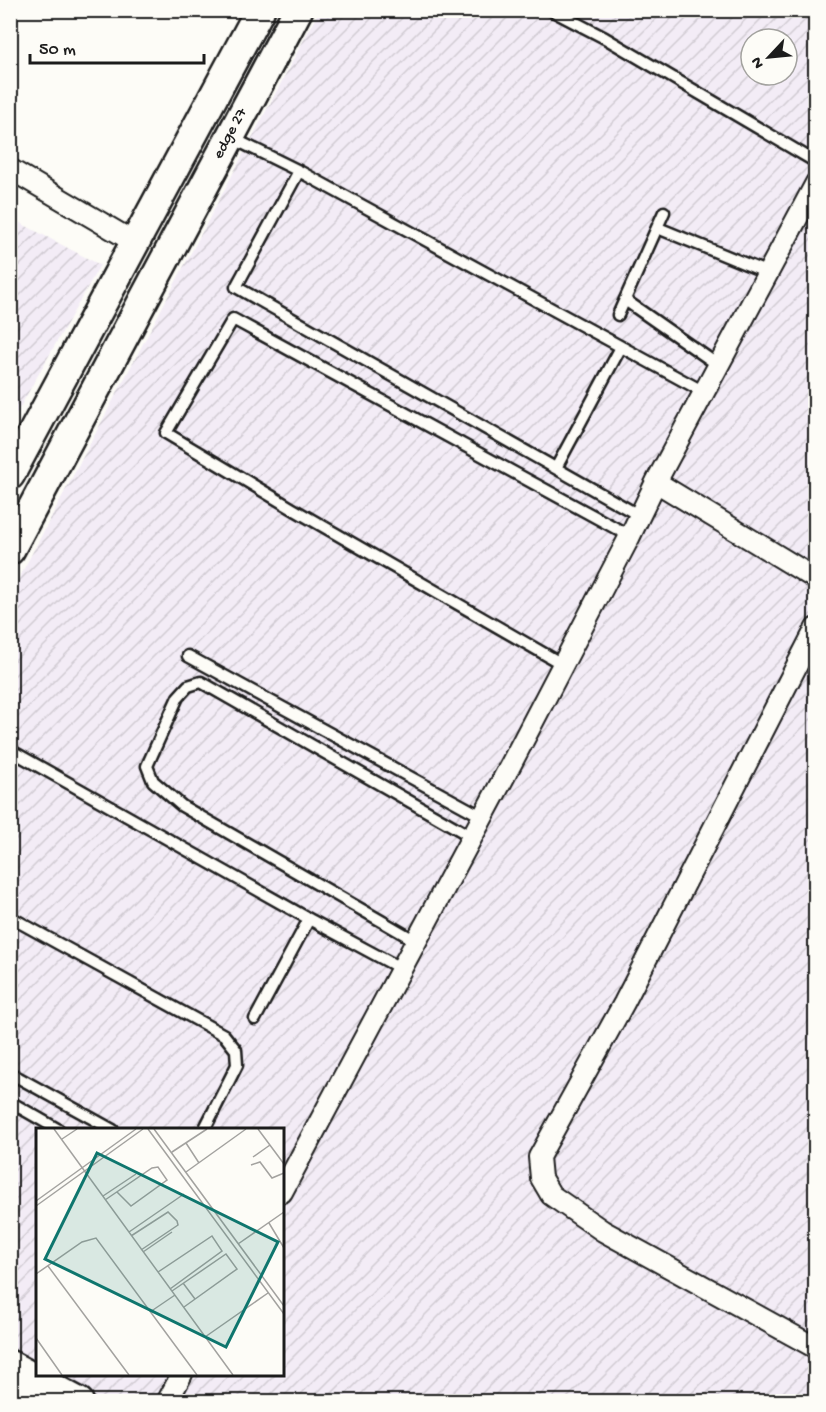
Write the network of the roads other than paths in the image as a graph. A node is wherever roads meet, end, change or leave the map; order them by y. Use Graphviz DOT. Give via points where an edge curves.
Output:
graph roads {
  1 [pos="260,10"];
  2 [pos="298,10"];
  3 [pos="551,10"];
  4 [pos="230,136"];
  5 [pos="816,162"];
  6 [pos="10,169"];
  7 [pos="299,171"];
  8 [pos="816,183"];
  9 [pos="664,212"];
  10 [pos="657,228"];
  11 [pos="134,242"];
  12 [pos="165,258"];
  13 [pos="768,273"];
  14 [pos="625,300"];
  15 [pos="618,315"];
  16 [pos="621,347"];
  17 [pos="718,365"];
  18 [pos="704,392"];
  19 [pos="556,468"];
  20 [pos="10,475"];
  21 [pos="656,482"];
  22 [pos="640,516"];
  23 [pos="630,536"];
  24 [pos="10,550"];
  25 [pos="816,579"];
  26 [pos="816,628"];
  27 [pos="188,656"];
  28 [pos="562,664"];
  29 [pos="10,750"];
  30 [pos="483,817"];
  31 [pos="472,837"];
  32 [pos="10,917"];
  33 [pos="309,919"];
  34 [pos="416,941"];
  35 [pos="402,969"];
  36 [pos="255,1019"];
  37 [pos="10,1073"];
  38 [pos="12,1103"];
  39 [pos="55,1128"];
  40 [pos="109,1128"];
  41 [pos="205,1128"];
  42 [pos="284,1188"];
  43 [pos="816,1348"];
  44 [pos="10,1365"];
  45 [pos="181,1376"];
  46 [pos="10,1395"];
  47 [pos="23,1401"];
  48 [pos="79,1401"];
  49 [pos="167,1401"];
  1 -- 11 [label="main road"];
  2 -- 4 [label="main road, edge 27"];
  3 -- 5 [label="lane"];
  4 -- 7 [label="lane"];
  4 -- 12 [label="main road, edge 27"];
  6 -- 11 [label="street"];
  7 -- 16 [label="lane"];
  7 -- 19 [label="lane" via="236,287"];
  8 -- 13 [label="street"];
  9 -- 10 [label="lane"];
  10 -- 13 [label="lane"];
  10 -- 14 [label="lane"];
  11 -- 12 [label="main road"];
  11 -- 20 [label="main road"];
  12 -- 24 [label="main road, edge 27"];
  13 -- 17 [label="street"];
  14 -- 15 [label="lane"];
  14 -- 17 [label="lane"];
  16 -- 18 [label="lane"];
  16 -- 19 [label="lane"];
  17 -- 18 [label="street"];
  18 -- 21 [label="street"];
  19 -- 22 [label="lane"];
  21 -- 22 [label="street"];
  21 -- 25 [label="street"];
  22 -- 23 [label="street"];
  23 -- 28 [label="street"];
  23 -- 28 [label="lane" via="233,319 166,433"];
  26 -- 43 [label="street" via="624,1003 539,1157 541,1178 551,1195 603,1231"];
  27 -- 30 [label="lane"];
  28 -- 30 [label="street"];
  29 -- 33 [label="lane"];
  30 -- 31 [label="street"];
  31 -- 34 [label="street"];
  31 -- 34 [label="lane" via="201,682 188,686 178,697 147,766 153,781 182,806"];
  32 -- 41 [label="lane" via="224,1035 236,1050 237,1065"];
  33 -- 35 [label="lane"];
  33 -- 36 [label="lane"];
  34 -- 35 [label="street"];
  35 -- 42 [label="street"];
  37 -- 40 [label="lane"];
  38 -- 39 [label="lane"];
  44 -- 48 [label="main road"];
  45 -- 49 [label="street"];
  46 -- 47 [label="main road"];
}
